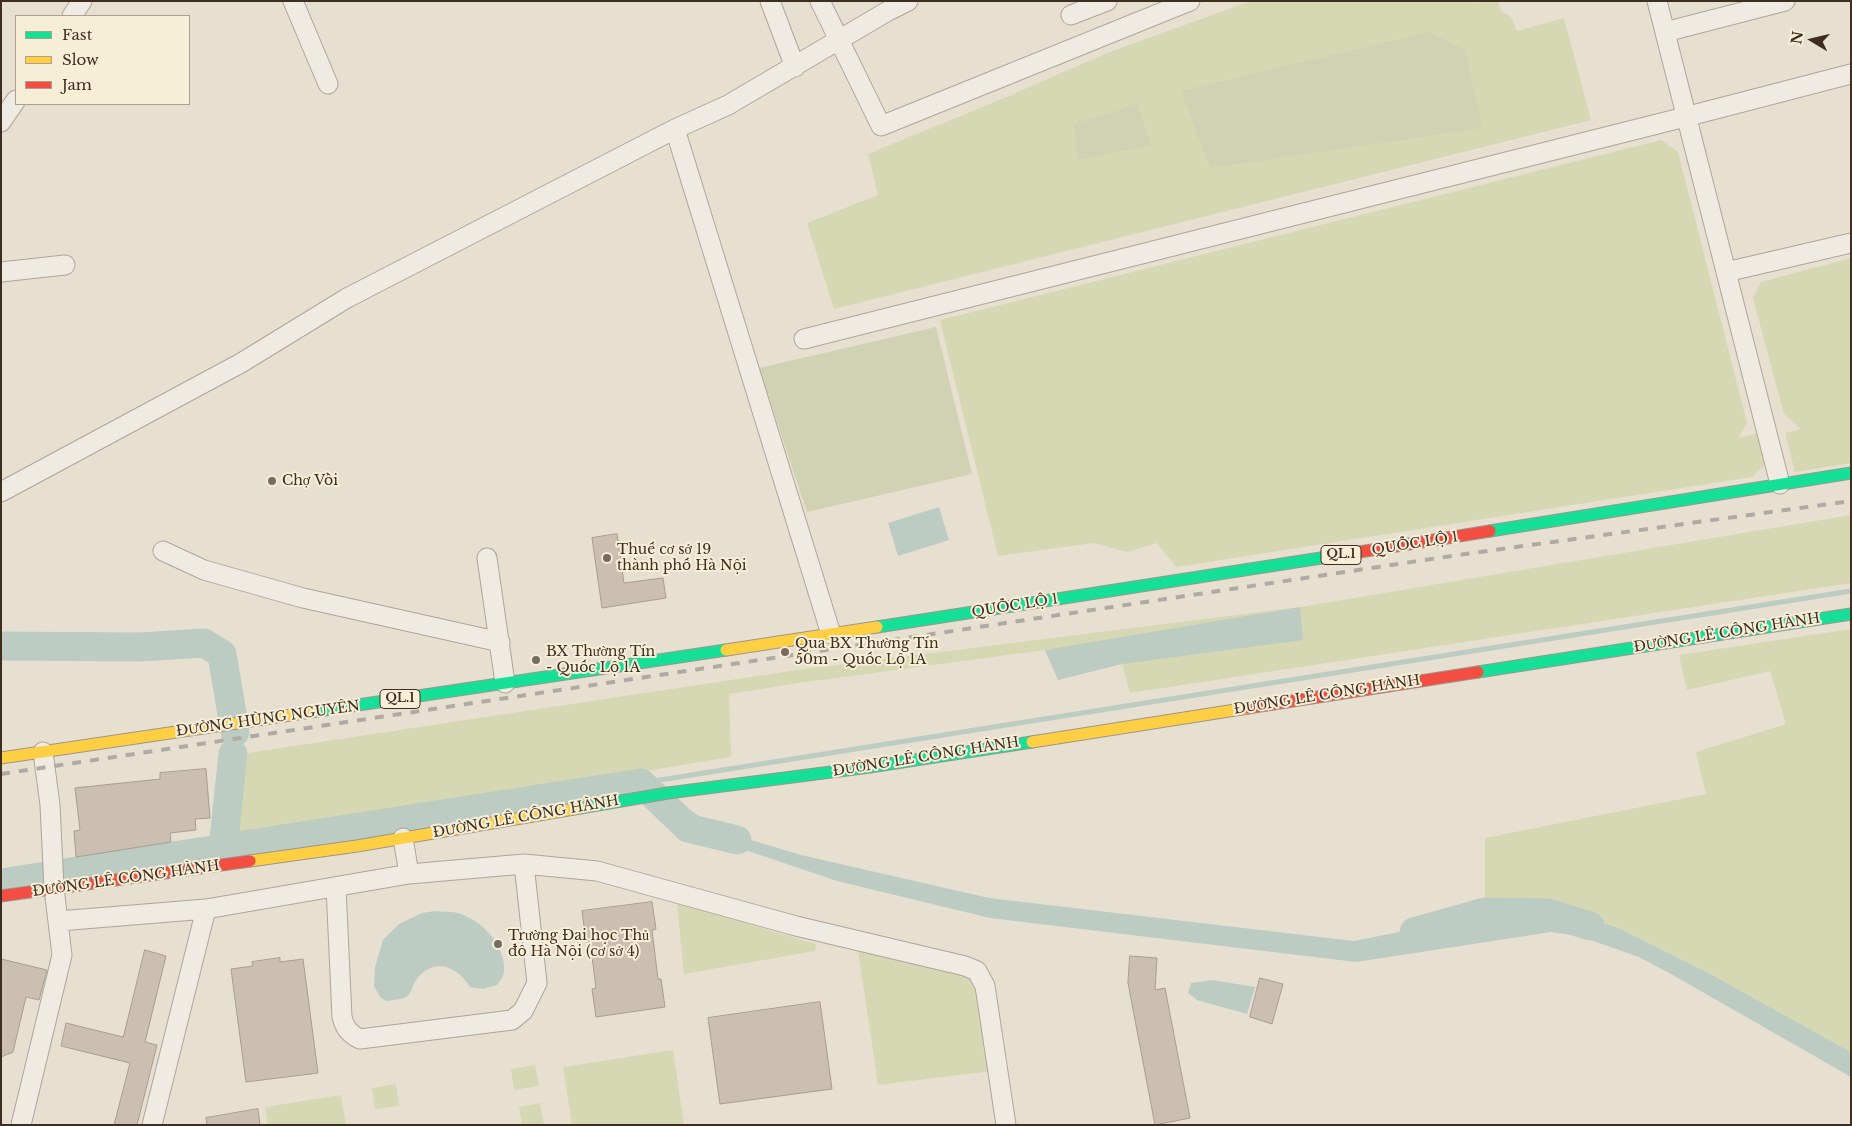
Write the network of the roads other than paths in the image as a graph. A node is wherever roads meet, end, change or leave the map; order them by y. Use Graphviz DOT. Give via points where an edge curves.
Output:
graph roads {
  1 [pos="82,1"];
  2 [pos="293,1"];
  3 [pos="820,1"];
  4 [pos="908,1"];
  5 [pos="1107,1"];
  6 [pos="1190,1"];
  7 [pos="1657,1"];
  8 [pos="1785,1"];
  9 [pos="773,2"];
  10 [pos="885,6"];
  11 [pos="73,15"];
  12 [pos="1070,15"];
  13 [pos="1665,32"];
  14 [pos="839,40"];
  15 [pos="795,66"];
  16 [pos="1851,74"];
  17 [pos="328,84"];
  18 [pos="15,101"];
  19 [pos="1686,117"];
  20 [pos="1,122"];
  21 [pos="675,129"];
  22 [pos="1851,243"];
  23 [pos="65,266"];
  24 [pos="1,272"];
  25 [pos="1726,272"];
  26 [pos="804,339"];
  27 [pos="1851,473"];
  28 [pos="1780,484"];
  29 [pos="1,492"];
  30 [pos="164,551"];
  31 [pos="487,558"];
  32 [pos="1851,614"];
  33 [pos="831,634"];
  34 [pos="500,642"];
  35 [pos="506,683"];
  36 [pos="43,752"];
  37 [pos="1,758"];
  38 [pos="403,838"];
  39 [pos="524,864"];
  40 [pos="409,874"];
  41 [pos="53,884"];
  42 [pos="336,887"];
  43 [pos="1,896"];
  44 [pos="206,908"];
  45 [pos="58,921"];
  46 [pos="20,1125"];
  47 [pos="152,1125"];
  48 [pos="1006,1125"];
  1 -- 11 [label="street"];
  2 -- 17 [label="street"];
  3 -- 14 [label="street"];
  4 -- 10 [label="street"];
  5 -- 12 [label="street"];
  6 -- 14 [label="street" via="881,126"];
  7 -- 13 [label="street"];
  8 -- 13 [label="street"];
  9 -- 15 [label="street"];
  10 -- 14 [label="street"];
  13 -- 19 [label="street"];
  14 -- 15 [label="street"];
  15 -- 21 [label="street" via="728,105"];
  16 -- 19 [label="street"];
  18 -- 20 [label="street"];
  19 -- 25 [label="street"];
  19 -- 26 [label="street"];
  21 -- 29 [label="street" via="347,298 241,363"];
  21 -- 33 [label="street"];
  22 -- 25 [label="street"];
  23 -- 24 [label="street"];
  25 -- 28 [label="street"];
  27 -- 28 [label="main road, QUỐC LỘ 1 / QL.1"];
  28 -- 33 [label="main road, QUỐC LỘ 1 / QL.1"];
  30 -- 34 [label="street" via="204,570 303,598"];
  31 -- 34 [label="street"];
  32 -- 38 [label="main road, ĐƯỜNG LÊ CÔNG HÀNH" via="870,767 668,793"];
  33 -- 35 [label="main road, ĐƯỜNG HÙNG NGUYÊN / QL.1"];
  34 -- 35 [label="street"];
  35 -- 36 [label="main road, ĐƯỜNG HÙNG NGUYÊN / QL.1"];
  36 -- 37 [label="main road, ĐƯỜNG HÙNG NGUYÊN / QL.1"];
  36 -- 41 [label="street" via="50,805"];
  38 -- 40 [label="street"];
  38 -- 41 [label="main road, ĐƯỜNG LÊ CÔNG HÀNH" via="260,860"];
  39 -- 40 [label="street"];
  39 -- 42 [label="street" via="537,982 523,1011 512,1020 360,1039 344,1026 342,1017"];
  39 -- 48 [label="street" via="597,871 796,926 977,971 985,986"];
  40 -- 42 [label="street"];
  41 -- 43 [label="main road, ĐƯỜNG LÊ CÔNG HÀNH"];
  41 -- 45 [label="street"];
  42 -- 44 [label="street"];
  44 -- 45 [label="street"];
  44 -- 47 [label="street"];
  45 -- 46 [label="street" via="62,956"];
}
